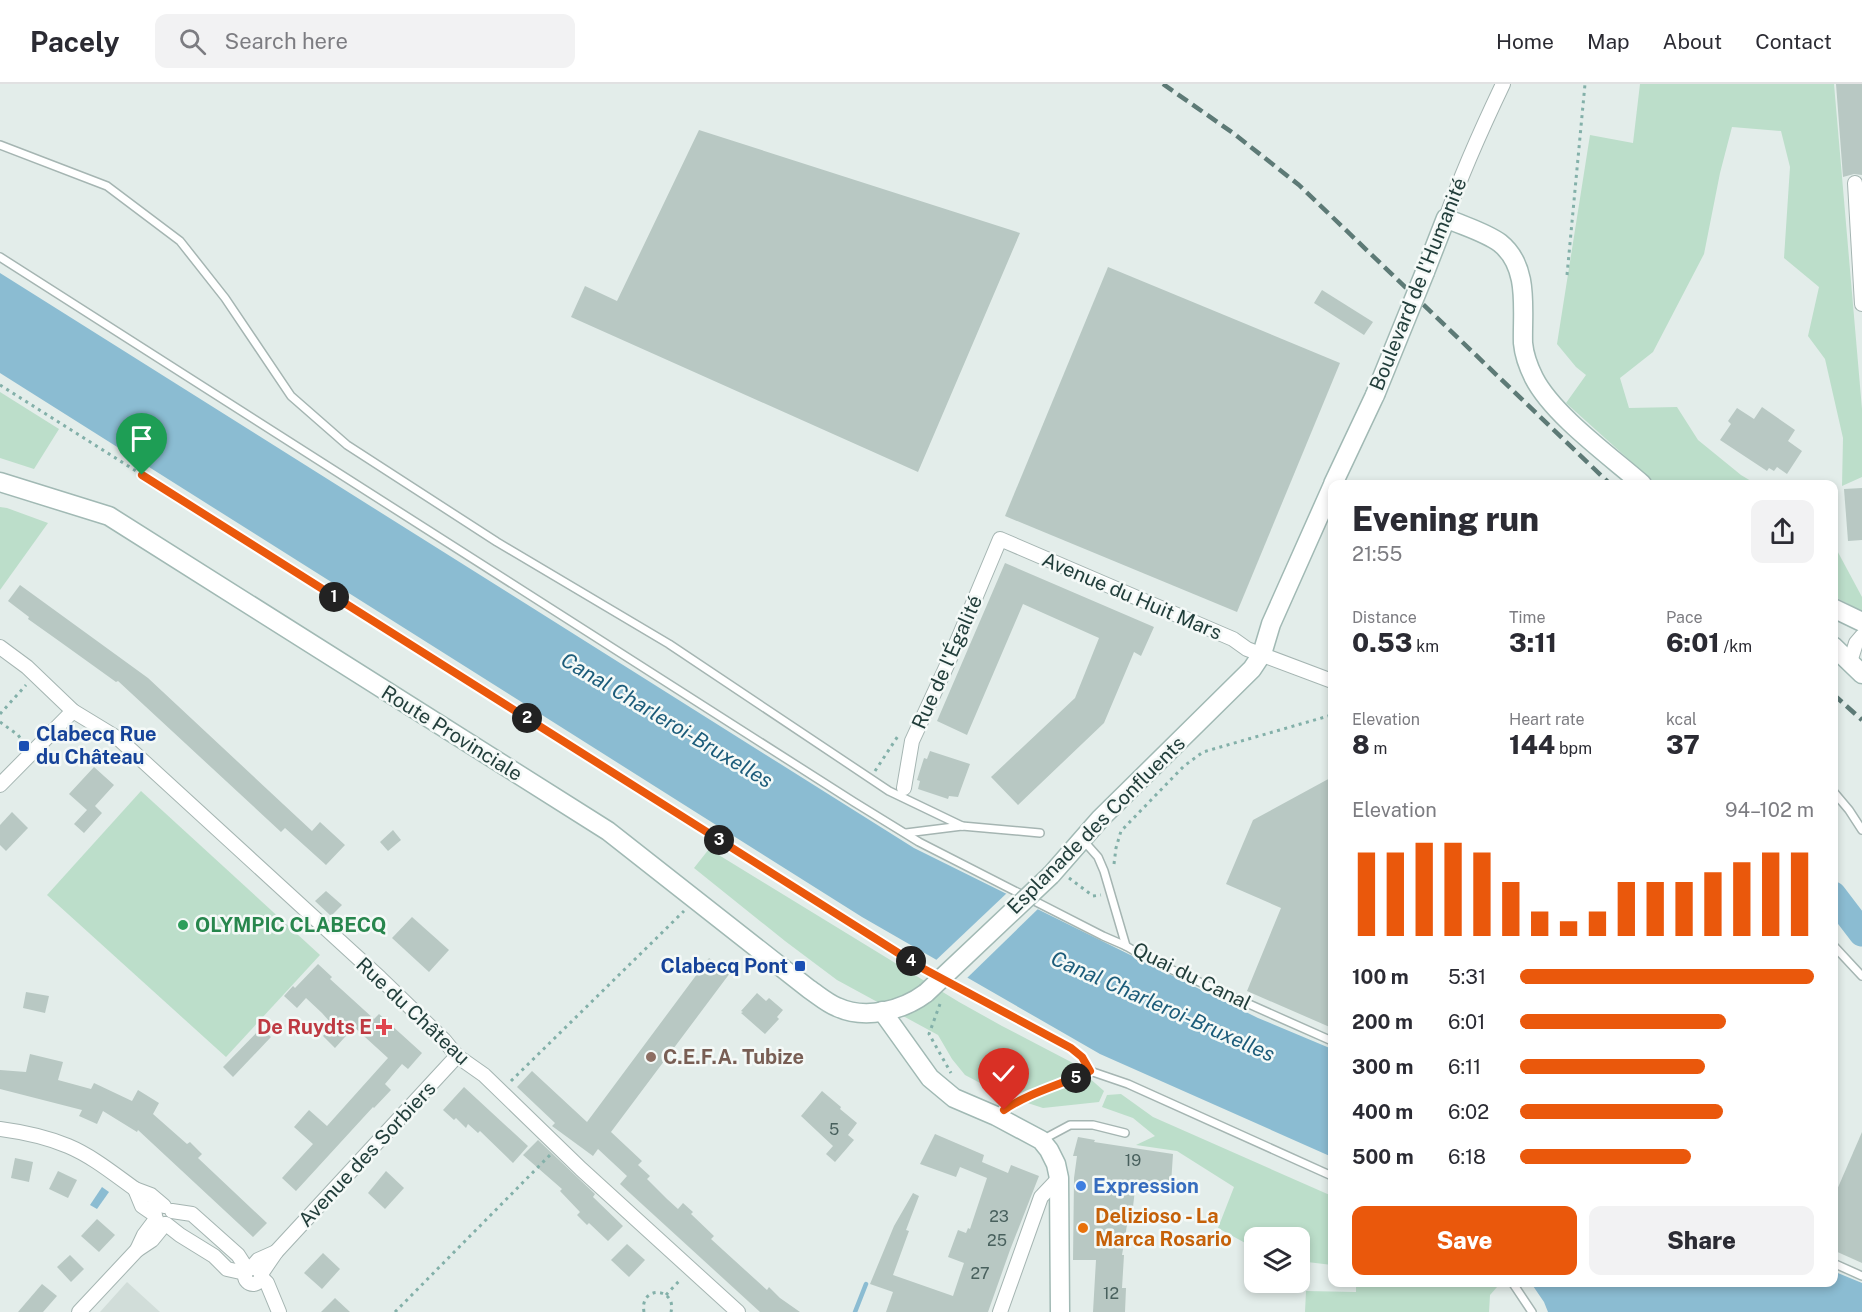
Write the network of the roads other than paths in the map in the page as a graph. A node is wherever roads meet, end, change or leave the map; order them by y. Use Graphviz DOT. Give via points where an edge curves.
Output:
graph roads {
  1 [pos="1503,84"];
  2 [pos="0,145"];
  3 [pos="1856,183"];
  4 [pos="1446,218"];
  5 [pos="0,257"];
  6 [pos="1862,304"];
  7 [pos="1336,480"];
  8 [pos="1637,480"];
  9 [pos="0,482"];
  10 [pos="1328,497"];
  11 [pos="1000,539"];
  12 [pos="1838,610"];
  13 [pos="1862,622"];
  14 [pos="1862,636"];
  15 [pos="0,647"];
  16 [pos="1838,651"];
  17 [pos="1262,654"];
  18 [pos="1856,668"];
  19 [pos="1328,679"];
  20 [pos="74,711"];
  21 [pos="0,785"];
  22 [pos="904,788"];
  23 [pos="1838,797"];
  24 [pos="962,826"];
  25 [pos="1862,830"];
  26 [pos="906,833"];
  27 [pos="1040,833"];
  28 [pos="1082,839"];
  29 [pos="1126,946"];
  30 [pos="1838,950"];
  31 [pos="1862,976"];
  32 [pos="934,995"];
  33 [pos="882,1011"];
  34 [pos="1328,1039"];
  35 [pos="1071,1048"];
  36 [pos="457,1056"];
  37 [pos="1090,1071"];
  38 [pos="996,1116"];
  39 [pos="0,1129"];
  40 [pos="1125,1133"];
  41 [pos="1041,1140"];
  42 [pos="1328,1174"];
  43 [pos="1059,1178"];
  44 [pos="163,1217"];
  45 [pos="1838,1265"];
  46 [pos="253,1274"];
  47 [pos="1862,1276"];
  48 [pos="1515,1287"];
  49 [pos="1003,1311"];
  50 [pos="79,1312"];
  51 [pos="277,1312"];
  52 [pos="738,1312"];
  53 [pos="1060,1312"];
  54 [pos="1532,1312"];
  1 -- 4 [label="street, Boulevard de l'Humanité"];
  2 -- 24 [label="lane" via="107,186 180,241 225,298 291,396 347,445 497,542 669,644 889,791"];
  3 -- 6 [label="street"];
  4 -- 7 [label="main road, Boulevard de l'Humanité, bridge"];
  4 -- 8 [label="main road" via="1500,244 1514,258 1524,304 1523,345 1534,378 1567,419"];
  5 -- 26 [label="lane"];
  9 -- 33 [label="main road, Route Provinciale" via="109,516 608,831 837,1007 862,1014"];
  10 -- 17 [label="main road, Boulevard de l'Humanité" via="1271,624"];
  11 -- 17 [label="street, Avenue du Huit Mars"];
  11 -- 22 [label="street, Rue de l'Égalité" via="912,741"];
  12 -- 13 [label="main road"];
  14 -- 18 [label="street" via="1856,643"];
  15 -- 20 [label="street, Rue du Château"];
  16 -- 18 [label="main road"];
  17 -- 19 [label="street, Avenue du Huit Mars"];
  17 -- 28 [label="main road, Esplanade des Confluents" via="1252,669"];
  20 -- 21 [label="street"];
  20 -- 36 [label="street, Rue du Château" via="119,739 380,978"];
  23 -- 25 [label="lane"];
  24 -- 26 [label="lane"];
  24 -- 27 [label="lane"];
  26 -- 29 [label="lane"];
  28 -- 29 [label="lane, Quai du Canal" via="1098,857"];
  28 -- 32 [label="main road, Esplanade des Confluents, bridge" via="1059,875"];
  29 -- 34 [label="lane, Quai du Canal"];
  30 -- 31 [label="lane"];
  32 -- 33 [label="main road, Route Provinciale"];
  33 -- 38 [label="main road" via="930,1078 954,1098"];
  35 -- 37 [label="lane"];
  36 -- 46 [label="street, Avenue des Sorbiers"];
  36 -- 52 [label="street, Rue du Château" via="484,1075"];
  37 -- 38 [label="lane" via="1019,1099"];
  37 -- 42 [label="lane" via="1128,1084"];
  38 -- 41 [label="main road"];
  39 -- 44 [label="street" via="69,1147 135,1190 151,1195"];
  40 -- 41 [label="lane" via="1093,1125 1070,1125"];
  41 -- 43 [label="main road" via="1053,1157"];
  43 -- 49 [label="street" via="1041,1197"];
  43 -- 53 [label="main road"];
  44 -- 46 [label="street" via="180,1235 208,1251 226,1269"];
  44 -- 46 [label="street" via="192,1214 238,1255"];
  44 -- 50 [label="street"];
  45 -- 47 [label="lane"];
  46 -- 51 [label="street"];
  48 -- 54 [label="lane"];
}
